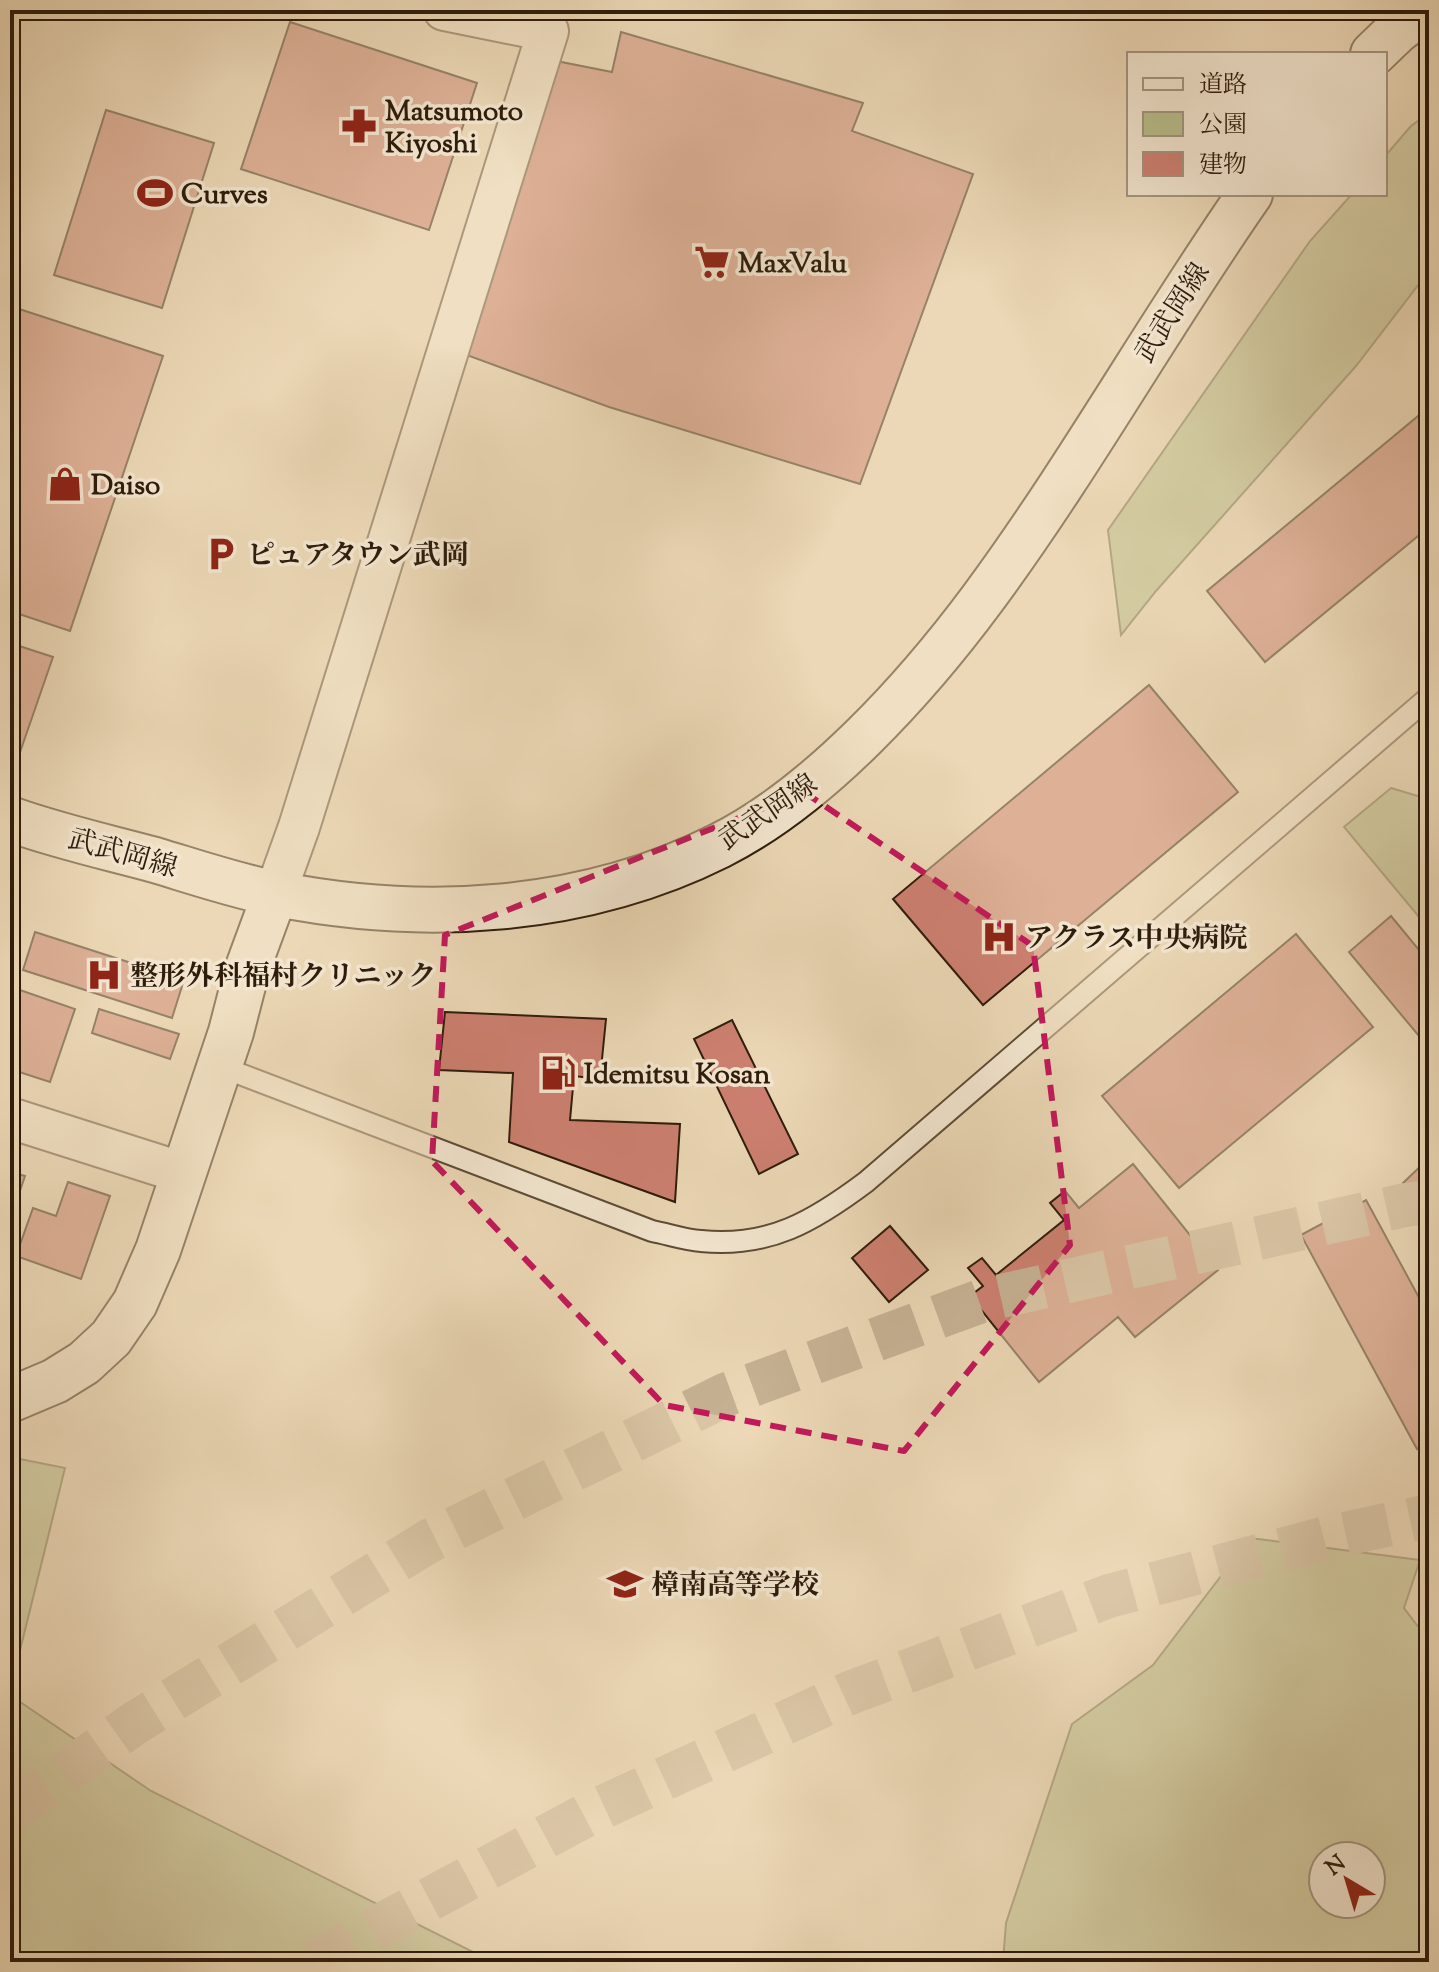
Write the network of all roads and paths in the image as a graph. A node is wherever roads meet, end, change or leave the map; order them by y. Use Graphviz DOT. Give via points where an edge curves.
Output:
graph roads {
  1 [pos="444,10"];
  2 [pos="1425,10"];
  3 [pos="1375,52"];
  4 [pos="1249,196"];
  5 [pos="1429,697"];
  6 [pos="10,819"];
  7 [pos="275,894"];
  8 [pos="219,1066"];
  9 [pos="10,1118"];
  10 [pos="183,1173"];
  11 [pos="10,1400"];
  1 -- 7 [label="street" via="548,31"];
  2 -- 3 [label="street"];
  4 -- 7 [label="street, 武武岡線" via="981,600 842,757 764,818 721,845 598,892 446,911"];
  5 -- 8 [label="lane" via="866,1182 824,1214 780,1233 741,1242 700,1241 652,1231"];
  6 -- 7 [label="street, 武武岡線"];
  7 -- 8 [label="street"];
  8 -- 10 [label="street"];
  9 -- 10 [label="street"];
  10 -- 11 [label="street" via="153,1263 111,1338 55,1381"];
}
